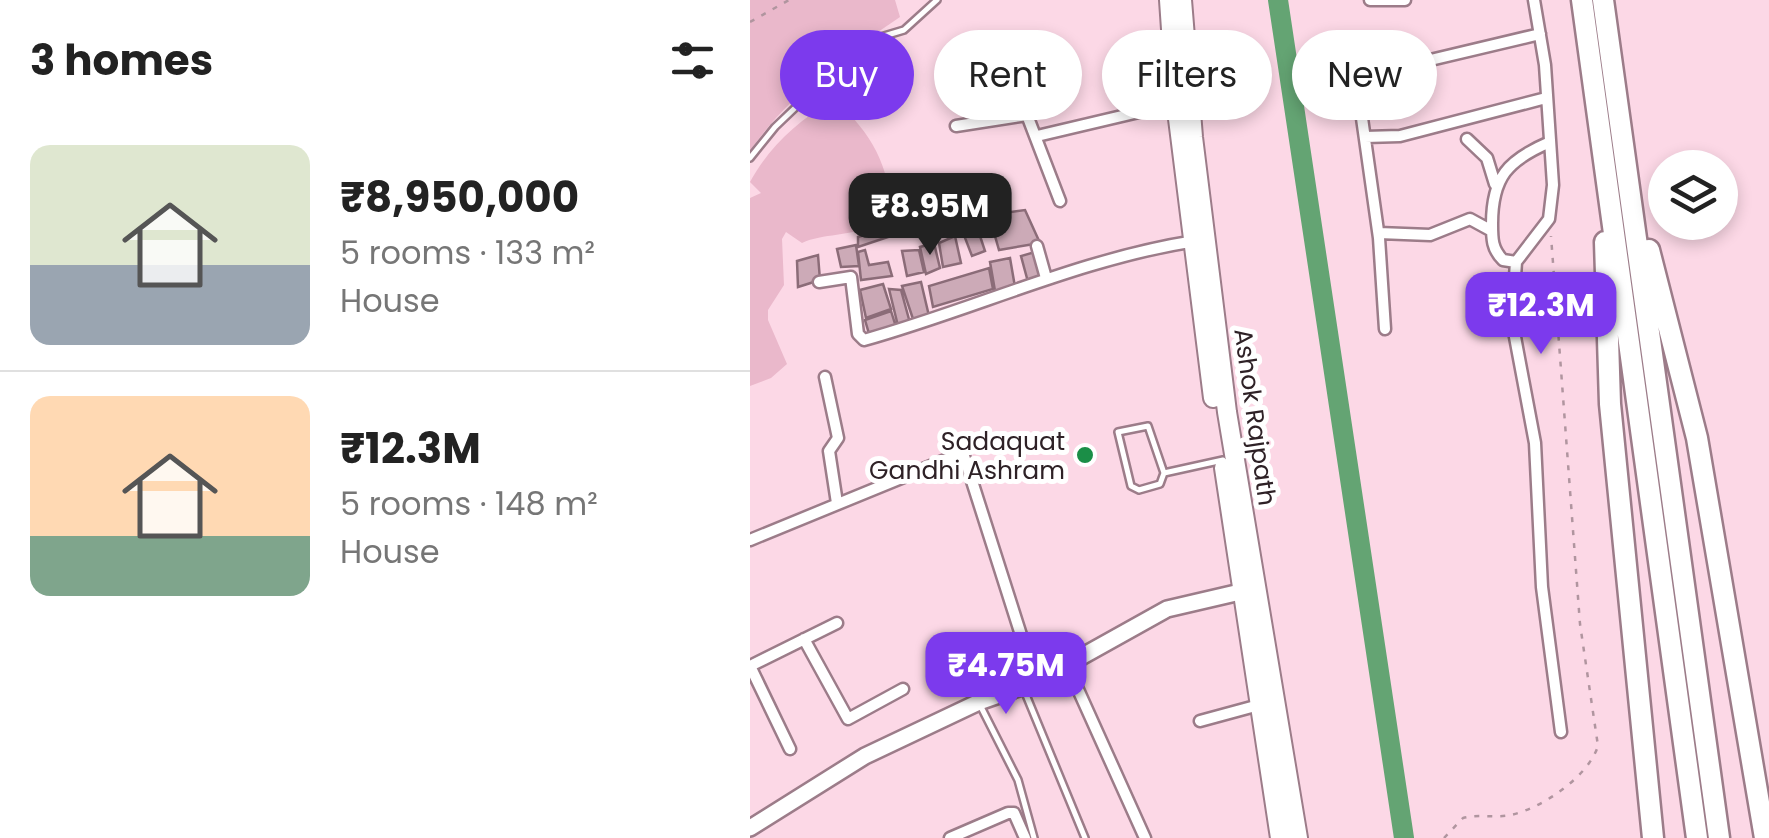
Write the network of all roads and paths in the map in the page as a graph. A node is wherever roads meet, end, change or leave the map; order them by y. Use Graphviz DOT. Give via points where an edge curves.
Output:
graph roads {
  1 [pos="790,0"];
  2 [pos="937,0"];
  3 [pos="1169,0"];
  4 [pos="1182,0"];
  5 [pos="1370,0"];
  6 [pos="1405,0"];
  7 [pos="1534,0"];
  8 [pos="1582,0"];
  9 [pos="1604,0"];
  10 [pos="750,22"];
  11 [pos="1173,30"];
  12 [pos="1182,30"];
  13 [pos="1540,34"];
  14 [pos="1546,98"];
  15 [pos="1108,120"];
  16 [pos="1185,120"];
  17 [pos="956,126"];
  18 [pos="1037,136"];
  19 [pos="1365,137"];
  20 [pos="1468,139"];
  21 [pos="1550,142"];
  22 [pos="1604,156"];
  23 [pos="750,158"];
  24 [pos="1628,176"];
  25 [pos="1495,184"];
  26 [pos="1060,201"];
  27 [pos="1549,219"];
  28 [pos="1492,231"];
  29 [pos="1379,233"];
  30 [pos="1199,240"];
  31 [pos="1037,246"];
  32 [pos="1516,262"];
  33 [pos="1046,278"];
  34 [pos="819,282"];
  35 [pos="1385,329"];
  36 [pos="825,377"];
  37 [pos="1228,459"];
  38 [pos="1164,473"];
  39 [pos="836,503"];
  40 [pos="750,540"];
  41 [pos="1248,590"];
  42 [pos="836,623"];
  43 [pos="804,640"];
  44 [pos="1067,665"];
  45 [pos="750,666"];
  46 [pos="1030,685"];
  47 [pos="903,689"];
  48 [pos="979,702"];
  49 [pos="1259,705"];
  50 [pos="1200,721"];
  51 [pos="1561,732"];
  52 [pos="790,748"];
  53 [pos="750,828"];
  54 [pos="1718,833"];
  55 [pos="1696,834"];
  56 [pos="950,838"];
  57 [pos="1024,838"];
  58 [pos="1034,838"];
  59 [pos="1085,838"];
  60 [pos="1145,838"];
  61 [pos="1280,838"];
  62 [pos="1298,838"];
  63 [pos="1444,838"];
  64 [pos="1653,838"];
  65 [pos="1766,838"];
  1 -- 10 [label="path"];
  2 -- 23 [label="lane" via="904,30 864,42"];
  3 -- 11 [label="main road, Ashok Rajpath"];
  4 -- 12 [label="main road, Ashok Rajpath"];
  5 -- 6 [label="street"];
  7 -- 13 [label="street"];
  8 -- 22 [label="highway"];
  9 -- 24 [label="highway"];
  13 -- 14 [label="street"];
  13 -- 19 [label="street" via="1368,76 1360,89"];
  14 -- 19 [label="street" via="1400,136"];
  14 -- 21 [label="street"];
  15 -- 18 [label="street"];
  16 -- 30 [label="main road, Ashok Rajpath"];
  17 -- 18 [label="street" via="1023,114"];
  18 -- 26 [label="street"];
  19 -- 29 [label="street"];
  20 -- 25 [label="street" via="1487,158"];
  21 -- 25 [label="street" via="1517,156"];
  21 -- 27 [label="street"];
  22 -- 55 [label="highway"];
  22 -- 64 [label="highway" via="1610,404"];
  24 -- 54 [label="highway"];
  24 -- 65 [label="highway" via="1686,380"];
  25 -- 28 [label="street"];
  27 -- 32 [label="street"];
  27 -- 63 [label="path" via="1580,624 1598,746 1545,802 1508,816 1463,818"];
  28 -- 29 [label="street" via="1470,219 1430,235"];
  28 -- 32 [label="street" via="1496,252"];
  29 -- 35 [label="street"];
  30 -- 33 [label="street"];
  30 -- 37 [label="main road, Ashok Rajpath"];
  31 -- 33 [label="street"];
  32 -- 51 [label="street" via="1512,322 1536,443 1542,587"];
  33 -- 34 [label="street" via="864,340 851,277"];
  36 -- 39 [label="street" via="838,438 829,448"];
  37 -- 38 [label="lane"];
  37 -- 41 [label="main road, Ashok Rajpath"];
  38 -- 38 [label="lane" via="1160,484 1134,489 1118,432 1148,426"];
  39 -- 40 [label="street"];
  39 -- 46 [label="street" via="964,456"];
  41 -- 44 [label="street" via="1167,609"];
  41 -- 49 [label="main road, Ashok Rajpath"];
  41 -- 62 [label="main road, Ashok Rajpath"];
  42 -- 43 [label="street"];
  43 -- 45 [label="street"];
  43 -- 47 [label="street" via="848,719"];
  44 -- 46 [label="street"];
  44 -- 60 [label="street"];
  45 -- 52 [label="street"];
  46 -- 48 [label="street"];
  46 -- 59 [label="lane"];
  48 -- 53 [label="street" via="833,774"];
  48 -- 58 [label="lane" via="1018,780"];
  49 -- 50 [label="street"];
  49 -- 61 [label="main road, Ashok Rajpath"];
  56 -- 57 [label="street" via="1008,813 1014,813"];
}
